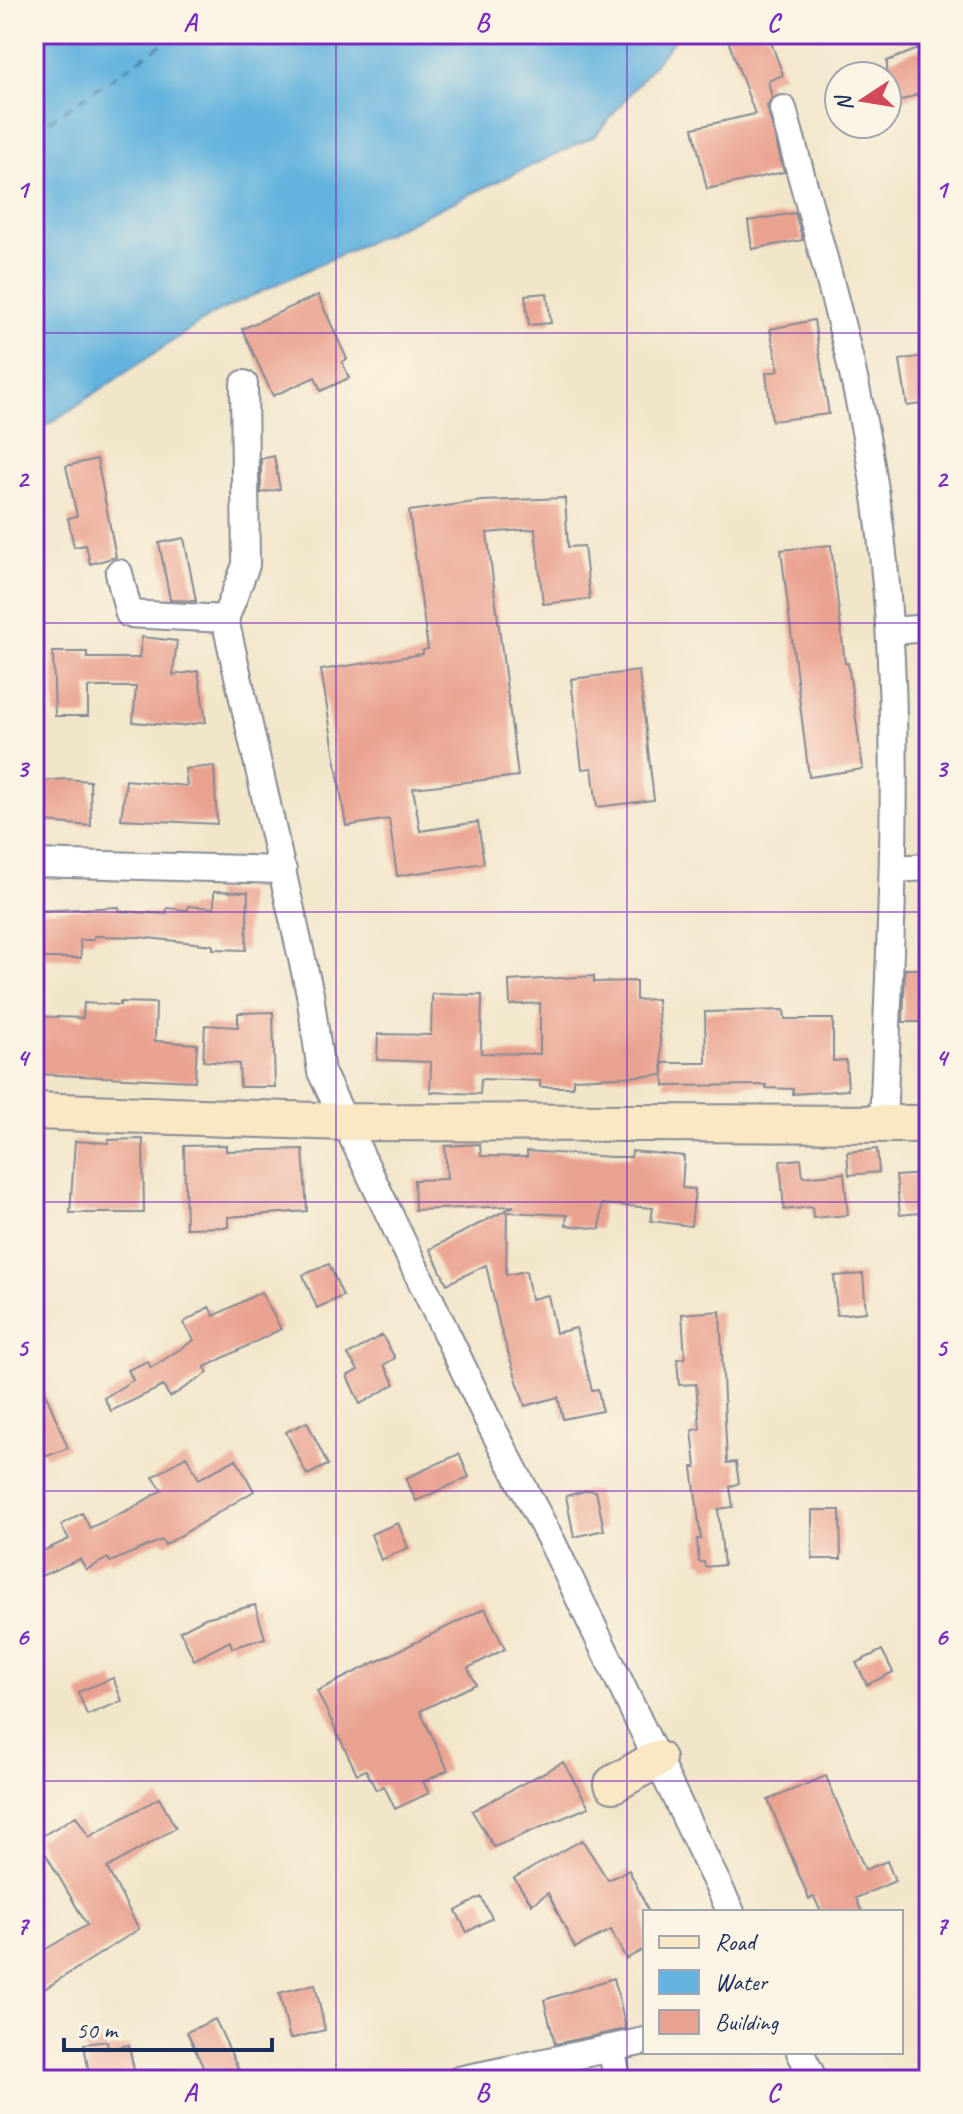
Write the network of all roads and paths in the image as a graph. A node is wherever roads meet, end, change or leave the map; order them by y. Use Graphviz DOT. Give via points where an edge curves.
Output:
graph roads {
  1 [pos="783,109"];
  2 [pos="244,384"];
  3 [pos="119,573"];
  4 [pos="225,619"];
  5 [pos="929,628"];
  6 [pos="890,631"];
  7 [pos="34,863"];
  8 [pos="929,867"];
  9 [pos="893,869"];
  10 [pos="283,870"];
  11 [pos="34,1111"];
  12 [pos="345,1122"];
  13 [pos="883,1124"];
  14 [pos="929,1124"];
  15 [pos="657,1759"];
  16 [pos="613,1784"];
  17 [pos="730,1910"];
  18 [pos="643,2041"];
  19 [pos="611,2049"];
  20 [pos="801,2054"];
  21 [pos="459,2080"];
  22 [pos="618,2080"];
  23 [pos="814,2080"];
  1 -- 6 [label="street" via="859,390"];
  2 -- 4 [label="street" via="246,565"];
  3 -- 4 [label="street" via="129,614"];
  4 -- 10 [label="street"];
  5 -- 6 [label="street"];
  6 -- 9 [label="street"];
  7 -- 10 [label="street"];
  8 -- 9 [label="street"];
  9 -- 13 [label="street"];
  10 -- 12 [label="street" via="321,1072"];
  11 -- 12 [label="street"];
  12 -- 13 [label="street"];
  12 -- 15 [label="street"];
  13 -- 14 [label="street"];
  15 -- 16 [label="street"];
  15 -- 17 [label="street"];
  18 -- 19 [label="street"];
  19 -- 21 [label="street"];
  19 -- 22 [label="street"];
  20 -- 23 [label="street"];
}
